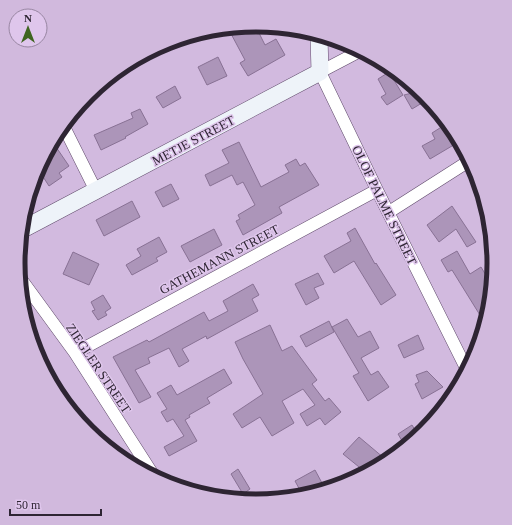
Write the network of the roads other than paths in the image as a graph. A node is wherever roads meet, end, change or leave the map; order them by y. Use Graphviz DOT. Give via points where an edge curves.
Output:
graph roads {
  1 [pos="319,40"];
  2 [pos="355,54"];
  3 [pos="320,72"];
  4 [pos="66,132"];
  5 [pos="465,164"];
  6 [pos="377,190"];
  7 [pos="96,191"];
  8 [pos="389,212"];
  9 [pos="28,227"];
  10 [pos="26,287"];
  11 [pos="74,353"];
  12 [pos="464,363"];
  13 [pos="147,467"];
  1 -- 3 [label="street, OLOF PALME STREET"];
  2 -- 3 [label="street, METJE STREET"];
  3 -- 6 [label="street, OLOF PALME STREET"];
  3 -- 7 [label="street, METJE STREET"];
  4 -- 7 [label="street"];
  5 -- 8 [label="street"];
  6 -- 8 [label="street, OLOF PALME STREET"];
  6 -- 11 [label="street, GATHEMANN STREET"];
  7 -- 9 [label="street, METJE STREET"];
  8 -- 12 [label="street, OLOF PALME STREET"];
  10 -- 11 [label="street, ZIEGLER STREET"];
  11 -- 13 [label="street, ZIEGLER STREET"];
}
